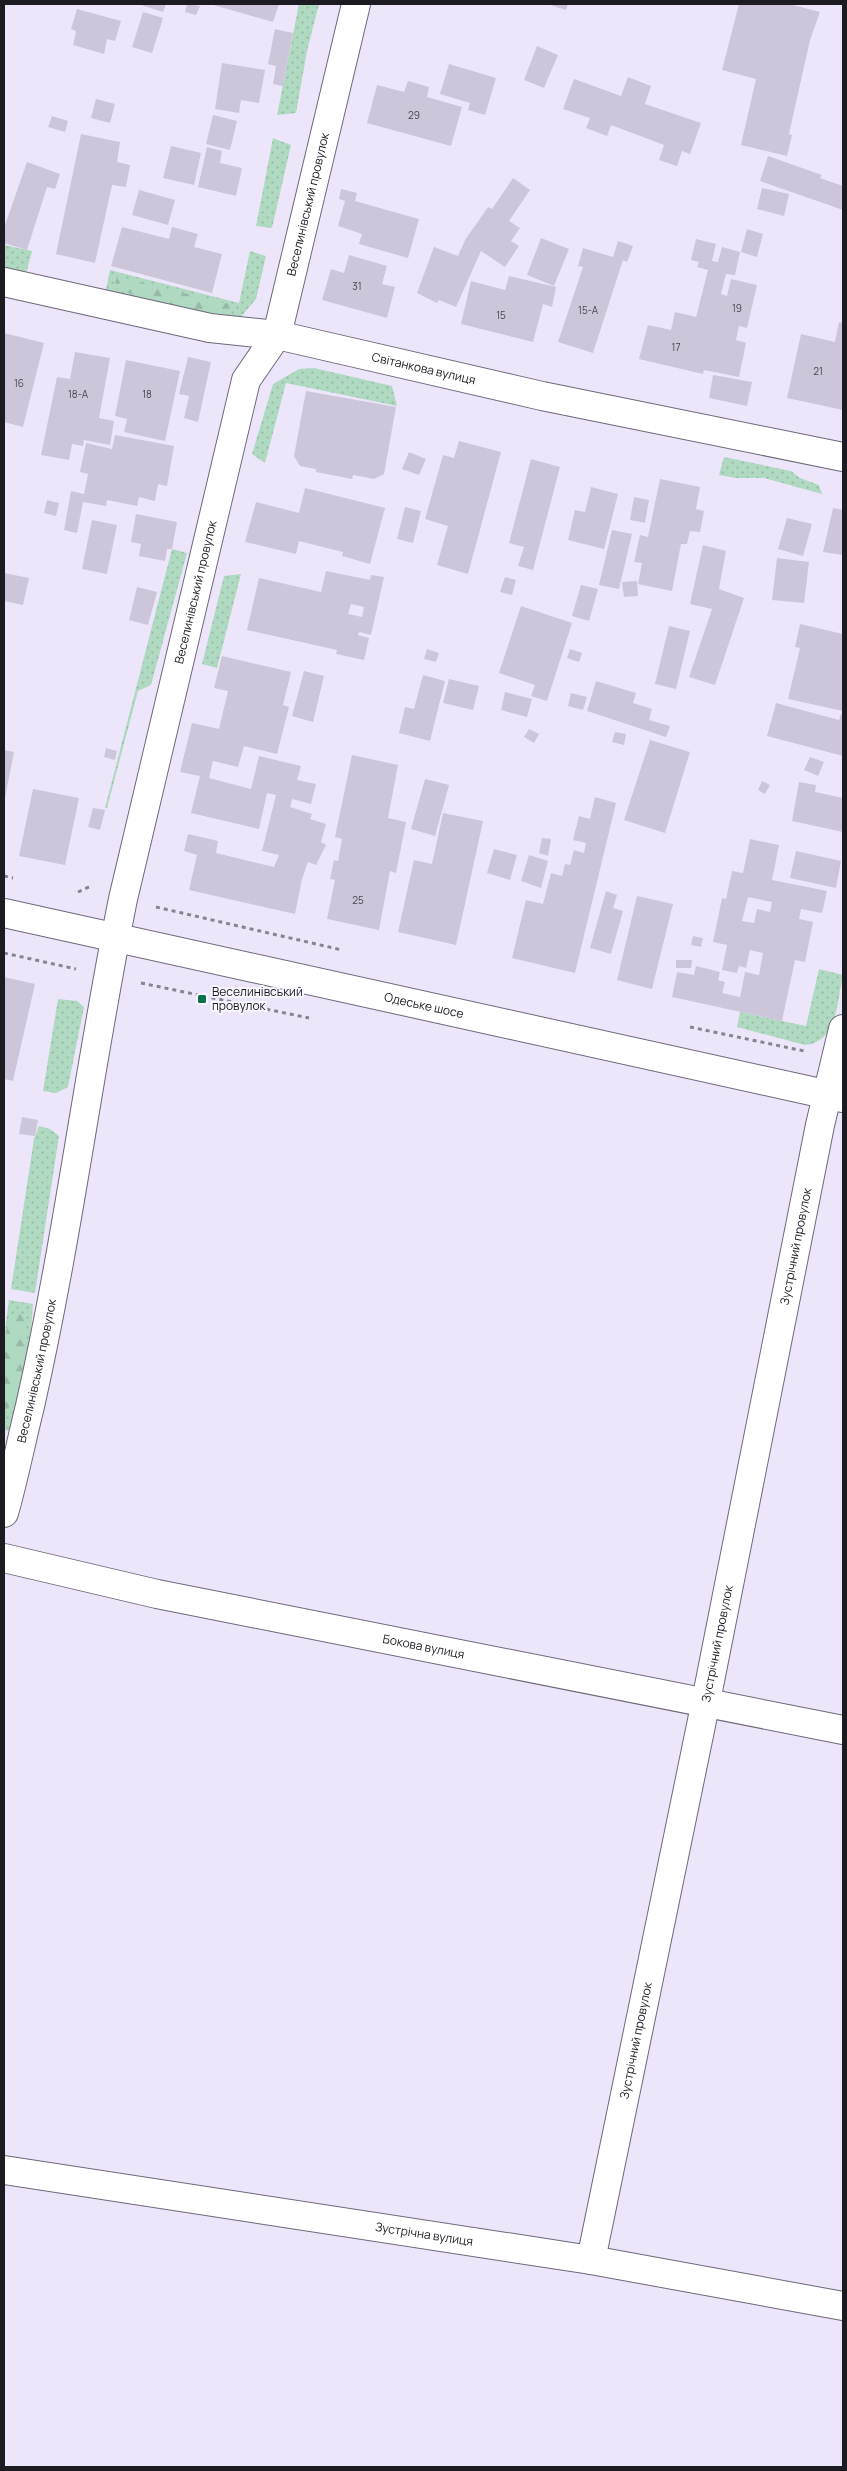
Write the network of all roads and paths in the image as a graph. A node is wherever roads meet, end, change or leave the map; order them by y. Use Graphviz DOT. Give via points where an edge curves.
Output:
graph roads {
  1 [pos="356,4"];
  2 [pos="4,282"];
  3 [pos="277,335"];
  4 [pos="843,457"];
  5 [pos="4,876"];
  6 [pos="22,880"];
  7 [pos="93,885"];
  8 [pos="68,890"];
  9 [pos="78,892"];
  10 [pos="123,899"];
  11 [pos="4,913"];
  12 [pos="115,938"];
  13 [pos="344,950"];
  14 [pos="688,1026"];
  15 [pos="840,1040"];
  16 [pos="836,1097"];
  17 [pos="4,1513"];
  18 [pos="4,1558"];
  19 [pos="706,1701"];
  20 [pos="843,1730"];
  21 [pos="4,2170"];
  22 [pos="591,2260"];
  23 [pos="843,2306"];
  1 -- 3 [label="main road, Веселинівський провулок"];
  2 -- 3 [label="main road, Світанкова вулиця" via="210,328"];
  3 -- 4 [label="main road, Світанкова вулиця" via="542,396"];
  3 -- 10 [label="main road, Веселинівський провулок" via="246,380"];
  5 -- 6 [label="path"];
  7 -- 9 [label="path"];
  8 -- 9 [label="path"];
  9 -- 10 [label="path"];
  10 -- 12 [label="main road, Веселинівський провулок"];
  10 -- 13 [label="path"];
  11 -- 12 [label="main road, Одеське шосе"];
  12 -- 16 [label="main road, Одеське шосе"];
  12 -- 17 [label="main road, Веселинівський провулок" via="55,1285"];
  14 -- 15 [label="path" via="802,1051"];
  15 -- 16 [label="main road, Зустрічний провулок"];
  16 -- 19 [label="main road, Зустрічний провулок" via="820,1125"];
  18 -- 19 [label="main road, Бокова вулиця" via="157,1594"];
  19 -- 20 [label="main road, Бокова вулиця"];
  19 -- 22 [label="main road, Зустрічний провулок"];
  21 -- 22 [label="main road, Зустрічна вулиця"];
  22 -- 23 [label="main road, Зустрічна вулиця"];
}
